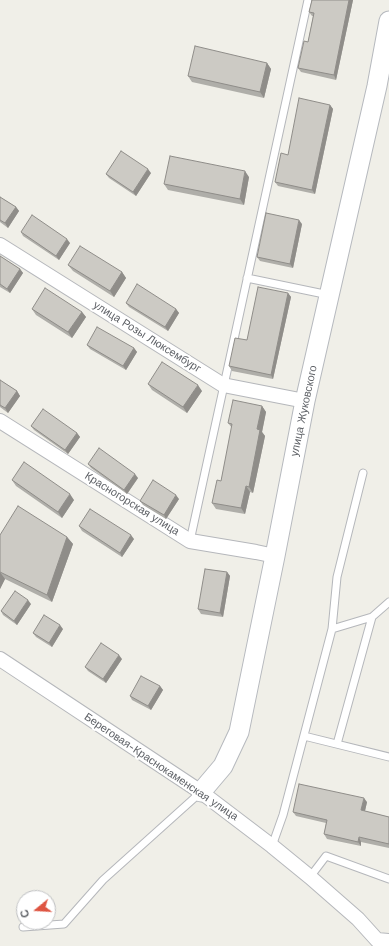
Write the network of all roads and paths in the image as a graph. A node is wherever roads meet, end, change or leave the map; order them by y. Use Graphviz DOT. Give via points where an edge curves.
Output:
graph roads {
  1 [pos="308,0"];
  2 [pos="389,22"];
  3 [pos="0,245"];
  4 [pos="247,278"];
  5 [pos="329,295"];
  6 [pos="223,385"];
  7 [pos="305,401"];
  8 [pos="0,421"];
  9 [pos="363,473"];
  10 [pos="190,541"];
  11 [pos="276,556"];
  12 [pos="389,602"];
  13 [pos="372,617"];
  14 [pos="332,629"];
  15 [pos="0,659"];
  16 [pos="304,736"];
  17 [pos="337,744"];
  18 [pos="389,757"];
  19 [pos="201,792"];
  20 [pos="272,846"];
  21 [pos="310,877"];
  22 [pos="389,880"];
  23 [pos="56,925"];
  24 [pos="381,942"];
  1 -- 4 [label="lane"];
  2 -- 5 [label="street, улица Жуковского" via="377,86"];
  3 -- 6 [label="street, улица Розы Люксембург"];
  4 -- 5 [label="lane"];
  4 -- 6 [label="lane"];
  5 -- 7 [label="street, улица Жуковского"];
  6 -- 7 [label="street, улица Розы Люксембург"];
  6 -- 10 [label="lane"];
  7 -- 11 [label="street, улица Жуковского"];
  8 -- 10 [label="street, Красногорская улица"];
  9 -- 14 [label="lane" via="337,577"];
  10 -- 11 [label="street, Красногорская улица"];
  11 -- 19 [label="street, улица Жуковского" via="239,732 223,766"];
  12 -- 13 [label="lane"];
  13 -- 14 [label="lane"];
  13 -- 17 [label="lane"];
  14 -- 16 [label="lane"];
  15 -- 19 [label="street, Береговая-Краснокаменская улица"];
  16 -- 17 [label="lane"];
  16 -- 20 [label="lane"];
  17 -- 18 [label="lane"];
  19 -- 20 [label="street, Береговая-Краснокаменская улица"];
  19 -- 23 [label="lane" via="104,880 64,924"];
  20 -- 21 [label="street, Береговая-Краснокаменская улица"];
  21 -- 22 [label="lane" via="326,856"];
  21 -- 24 [label="street, Береговая-Краснокаменская улица"];
}
